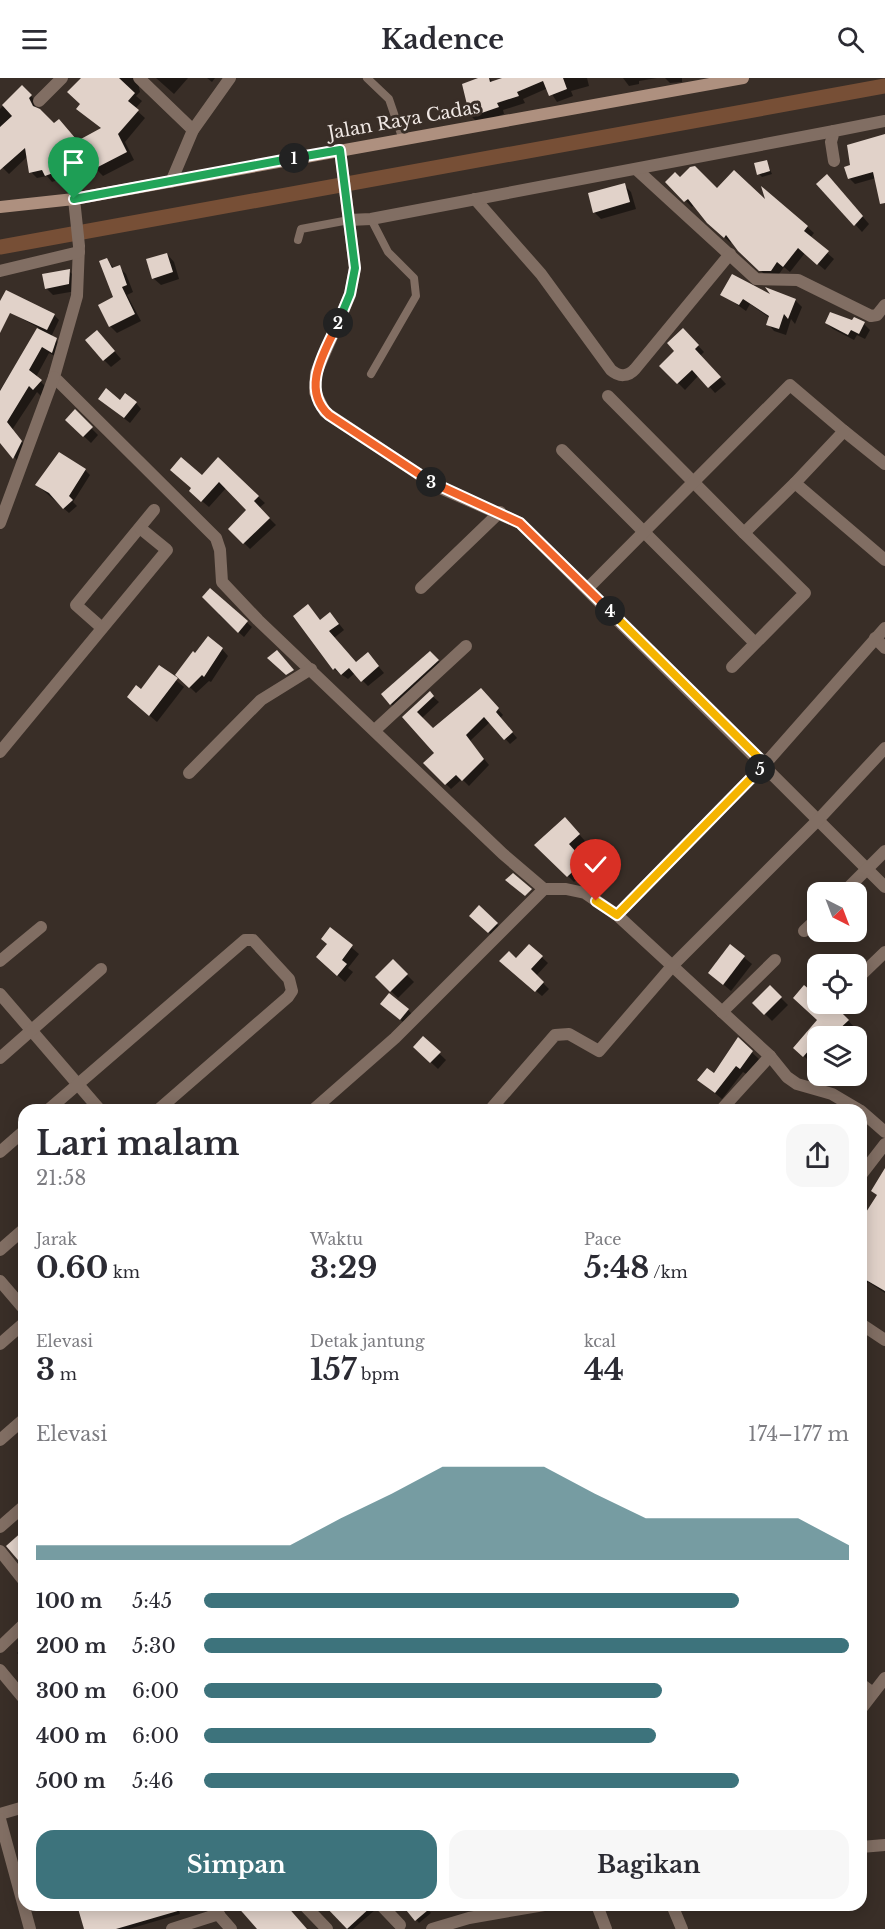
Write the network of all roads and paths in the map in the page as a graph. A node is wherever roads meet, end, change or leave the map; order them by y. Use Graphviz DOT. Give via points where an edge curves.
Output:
graph roads {
  1 [pos="62,78"];
  2 [pos="139,78"];
  3 [pos="230,78"];
  4 [pos="366,78"];
  5 [pos="743,78"];
  6 [pos="39,101"];
  7 [pos="885,121"];
  8 [pos="193,130"];
  9 [pos="834,131"];
  10 [pos="402,137"];
  11 [pos="340,150"];
  12 [pos="834,161"];
  13 [pos="636,169"];
  14 [pos="171,182"];
  15 [pos="74,199"];
  16 [pos="475,199"];
  17 [pos="0,207"];
  18 [pos="371,219"];
  19 [pos="349,220"];
  20 [pos="298,240"];
  21 [pos="79,249"];
  22 [pos="730,254"];
  23 [pos="0,271"];
  24 [pos="885,304"];
  25 [pos="371,374"];
  26 [pos="54,377"];
  27 [pos="608,396"];
  28 [pos="844,431"];
  29 [pos="562,450"];
  30 [pos="885,464"];
  31 [pos="694,481"];
  32 [pos="795,483"];
  33 [pos="154,510"];
  34 [pos="500,512"];
  35 [pos="0,523"];
  36 [pos="140,528"];
  37 [pos="643,533"];
  38 [pos="744,533"];
  39 [pos="885,560"];
  40 [pos="421,588"];
  41 [pos="587,589"];
  42 [pos="102,628"];
  43 [pos="885,628"];
  44 [pos="875,638"];
  45 [pos="755,644"];
  46 [pos="466,646"];
  47 [pos="885,648"];
  48 [pos="732,667"];
  49 [pos="311,669"];
  50 [pos="375,730"];
  51 [pos="885,748"];
  52 [pos="0,752"];
  53 [pos="765,764"];
  54 [pos="189,773"];
  55 [pos="819,819"];
  56 [pos="885,851"];
  57 [pos="867,870"];
  58 [pos="854,882"];
  59 [pos="885,887"];
  60 [pos="544,889"];
  61 [pos="617,915"];
  62 [pos="41,927"];
  63 [pos="807,929"];
  64 [pos="804,932"];
  65 [pos="885,952"];
  66 [pos="775,960"];
  67 [pos="0,961"];
  68 [pos="674,964"];
  69 [pos="101,969"];
  70 [pos="867,969"];
  71 [pos="0,994"];
  72 [pos="722,1012"];
  73 [pos="30,1031"];
  74 [pos="770,1056"];
  75 [pos="0,1058"];
  76 [pos="77,1085"];
  77 [pos="55,1104"];
  78 [pos="94,1104"];
  79 [pos="165,1104"];
  80 [pos="320,1104"];
  81 [pos="495,1104"];
  82 [pos="726,1104"];
  83 [pos="848,1104"];
  84 [pos="867,1117"];
  85 [pos="885,1132"];
  86 [pos="18,1136"];
  87 [pos="885,1144"];
  88 [pos="0,1152"];
  89 [pos="867,1167"];
  90 [pos="18,1234"];
  91 [pos="0,1250"];
  92 [pos="0,1281"];
  93 [pos="18,1302"];
  94 [pos="18,1328"];
  95 [pos="867,1328"];
  96 [pos="885,1340"];
  97 [pos="0,1344"];
  98 [pos="18,1424"];
  99 [pos="0,1440"];
  100 [pos="18,1511"];
  101 [pos="0,1527"];
  102 [pos="0,1551"];
  103 [pos="18,1574"];
  104 [pos="18,1630"];
  105 [pos="0,1647"];
  106 [pos="0,1670"];
  107 [pos="885,1678"];
  108 [pos="867,1688"];
  109 [pos="18,1692"];
  110 [pos="873,1693"];
  111 [pos="867,1701"];
  112 [pos="18,1809"];
  113 [pos="0,1814"];
  114 [pos="0,1819"];
  115 [pos="885,1845"];
  116 [pos="867,1846"];
  117 [pos="18,1885"];
  118 [pos="25,1911"];
  119 [pos="213,1911"];
  120 [pos="216,1911"];
  121 [pos="310,1911"];
  122 [pos="387,1911"];
  123 [pos="510,1911"];
  124 [pos="599,1911"];
  125 [pos="674,1911"];
  126 [pos="400,1925"];
  127 [pos="30,1929"];
  128 [pos="172,1929"];
  129 [pos="231,1929"];
  130 [pos="327,1929"];
  131 [pos="432,1929"];
  132 [pos="606,1929"];
  133 [pos="682,1929"];
  1 -- 6 [label="street"];
  2 -- 8 [label="street"];
  3 -- 8 [label="street"];
  4 -- 10 [label="lane" via="389,99"];
  5 -- 10 [label="street, Jalan Raya Cadas"];
  7 -- 9 [label="street"];
  8 -- 14 [label="street"];
  9 -- 12 [label="street"];
  9 -- 13 [label="street"];
  10 -- 11 [label="street, Jalan Raya Cadas"];
  11 -- 14 [label="street, Jalan Raya Cadas"];
  11 -- 19 [label="street"];
  13 -- 16 [label="street"];
  13 -- 22 [label="street"];
  14 -- 15 [label="street, Jalan Raya Cadas"];
  15 -- 17 [label="street, Jalan Raya Cadas"];
  15 -- 21 [label="street"];
  16 -- 18 [label="street"];
  16 -- 22 [label="street" via="541,274 611,370 621,375 635,369"];
  18 -- 19 [label="street"];
  18 -- 25 [label="lane" via="388,252 414,278 416,296"];
  19 -- 20 [label="lane" via="300,230"];
  19 -- 34 [label="street" via="353,284 316,373 317,400 329,415 438,487"];
  21 -- 23 [label="street"];
  21 -- 26 [label="street" via="77,296"];
  22 -- 24 [label="street" via="756,279 798,280 871,316 877,315"];
  26 -- 35 [label="street"];
  26 -- 49 [label="street" via="216,538 222,582"];
  27 -- 31 [label="street"];
  28 -- 30 [label="street"];
  28 -- 31 [label="street" via="789,385"];
  28 -- 32 [label="street"];
  29 -- 37 [label="street"];
  31 -- 37 [label="street"];
  31 -- 38 [label="street"];
  32 -- 38 [label="street"];
  32 -- 39 [label="street"];
  33 -- 36 [label="street"];
  34 -- 40 [label="street"];
  34 -- 41 [label="street" via="520,523"];
  36 -- 42 [label="street" via="76,605"];
  36 -- 42 [label="street" via="166,550"];
  37 -- 41 [label="street"];
  37 -- 45 [label="street"];
  38 -- 45 [label="street" via="805,593"];
  41 -- 53 [label="street"];
  42 -- 52 [label="street"];
  43 -- 44 [label="street"];
  44 -- 47 [label="street"];
  44 -- 53 [label="street"];
  45 -- 48 [label="street"];
  46 -- 50 [label="street"];
  49 -- 50 [label="street"];
  49 -- 54 [label="street" via="261,700"];
  50 -- 60 [label="street"];
  51 -- 55 [label="street"];
  53 -- 55 [label="street"];
  53 -- 61 [label="street"];
  55 -- 57 [label="street"];
  55 -- 68 [label="street"];
  56 -- 57 [label="street"];
  57 -- 58 [label="street"];
  57 -- 59 [label="street"];
  60 -- 61 [label="street" via="585,893"];
  60 -- 80 [label="street" via="395,1038"];
  61 -- 68 [label="street"];
  62 -- 67 [label="street"];
  63 -- 64 [label="street"];
  65 -- 70 [label="street"];
  66 -- 72 [label="street"];
  68 -- 72 [label="street"];
  68 -- 81 [label="street" via="598,1051 569,1034 555,1035"];
  69 -- 73 [label="street"];
  71 -- 73 [label="street"];
  72 -- 74 [label="street"];
  73 -- 75 [label="street"];
  73 -- 76 [label="street"];
  74 -- 82 [label="street"];
  74 -- 83 [label="street" via="797,1084 832,1094"];
  76 -- 77 [label="street"];
  76 -- 78 [label="street"];
  76 -- 79 [label="street" via="244,940 253,940 289,979 292,991"];
  84 -- 85 [label="street"];
  86 -- 88 [label="street"];
  87 -- 89 [label="street"];
  90 -- 91 [label="street"];
  92 -- 93 [label="street"];
  94 -- 97 [label="street"];
  95 -- 96 [label="street"];
  98 -- 99 [label="street"];
  100 -- 101 [label="street"];
  102 -- 103 [label="street"];
  104 -- 105 [label="street"];
  106 -- 109 [label="street"];
  107 -- 110 [label="street"];
  108 -- 110 [label="street"];
  110 -- 111 [label="street"];
  112 -- 113 [label="street"];
  114 -- 117 [label="street"];
  115 -- 116 [label="street"];
  118 -- 127 [label="street"];
  119 -- 128 [label="street"];
  120 -- 129 [label="street"];
  121 -- 130 [label="street"];
  122 -- 126 [label="street"];
  123 -- 131 [label="street"];
  124 -- 132 [label="street"];
  125 -- 133 [label="street"];
}
